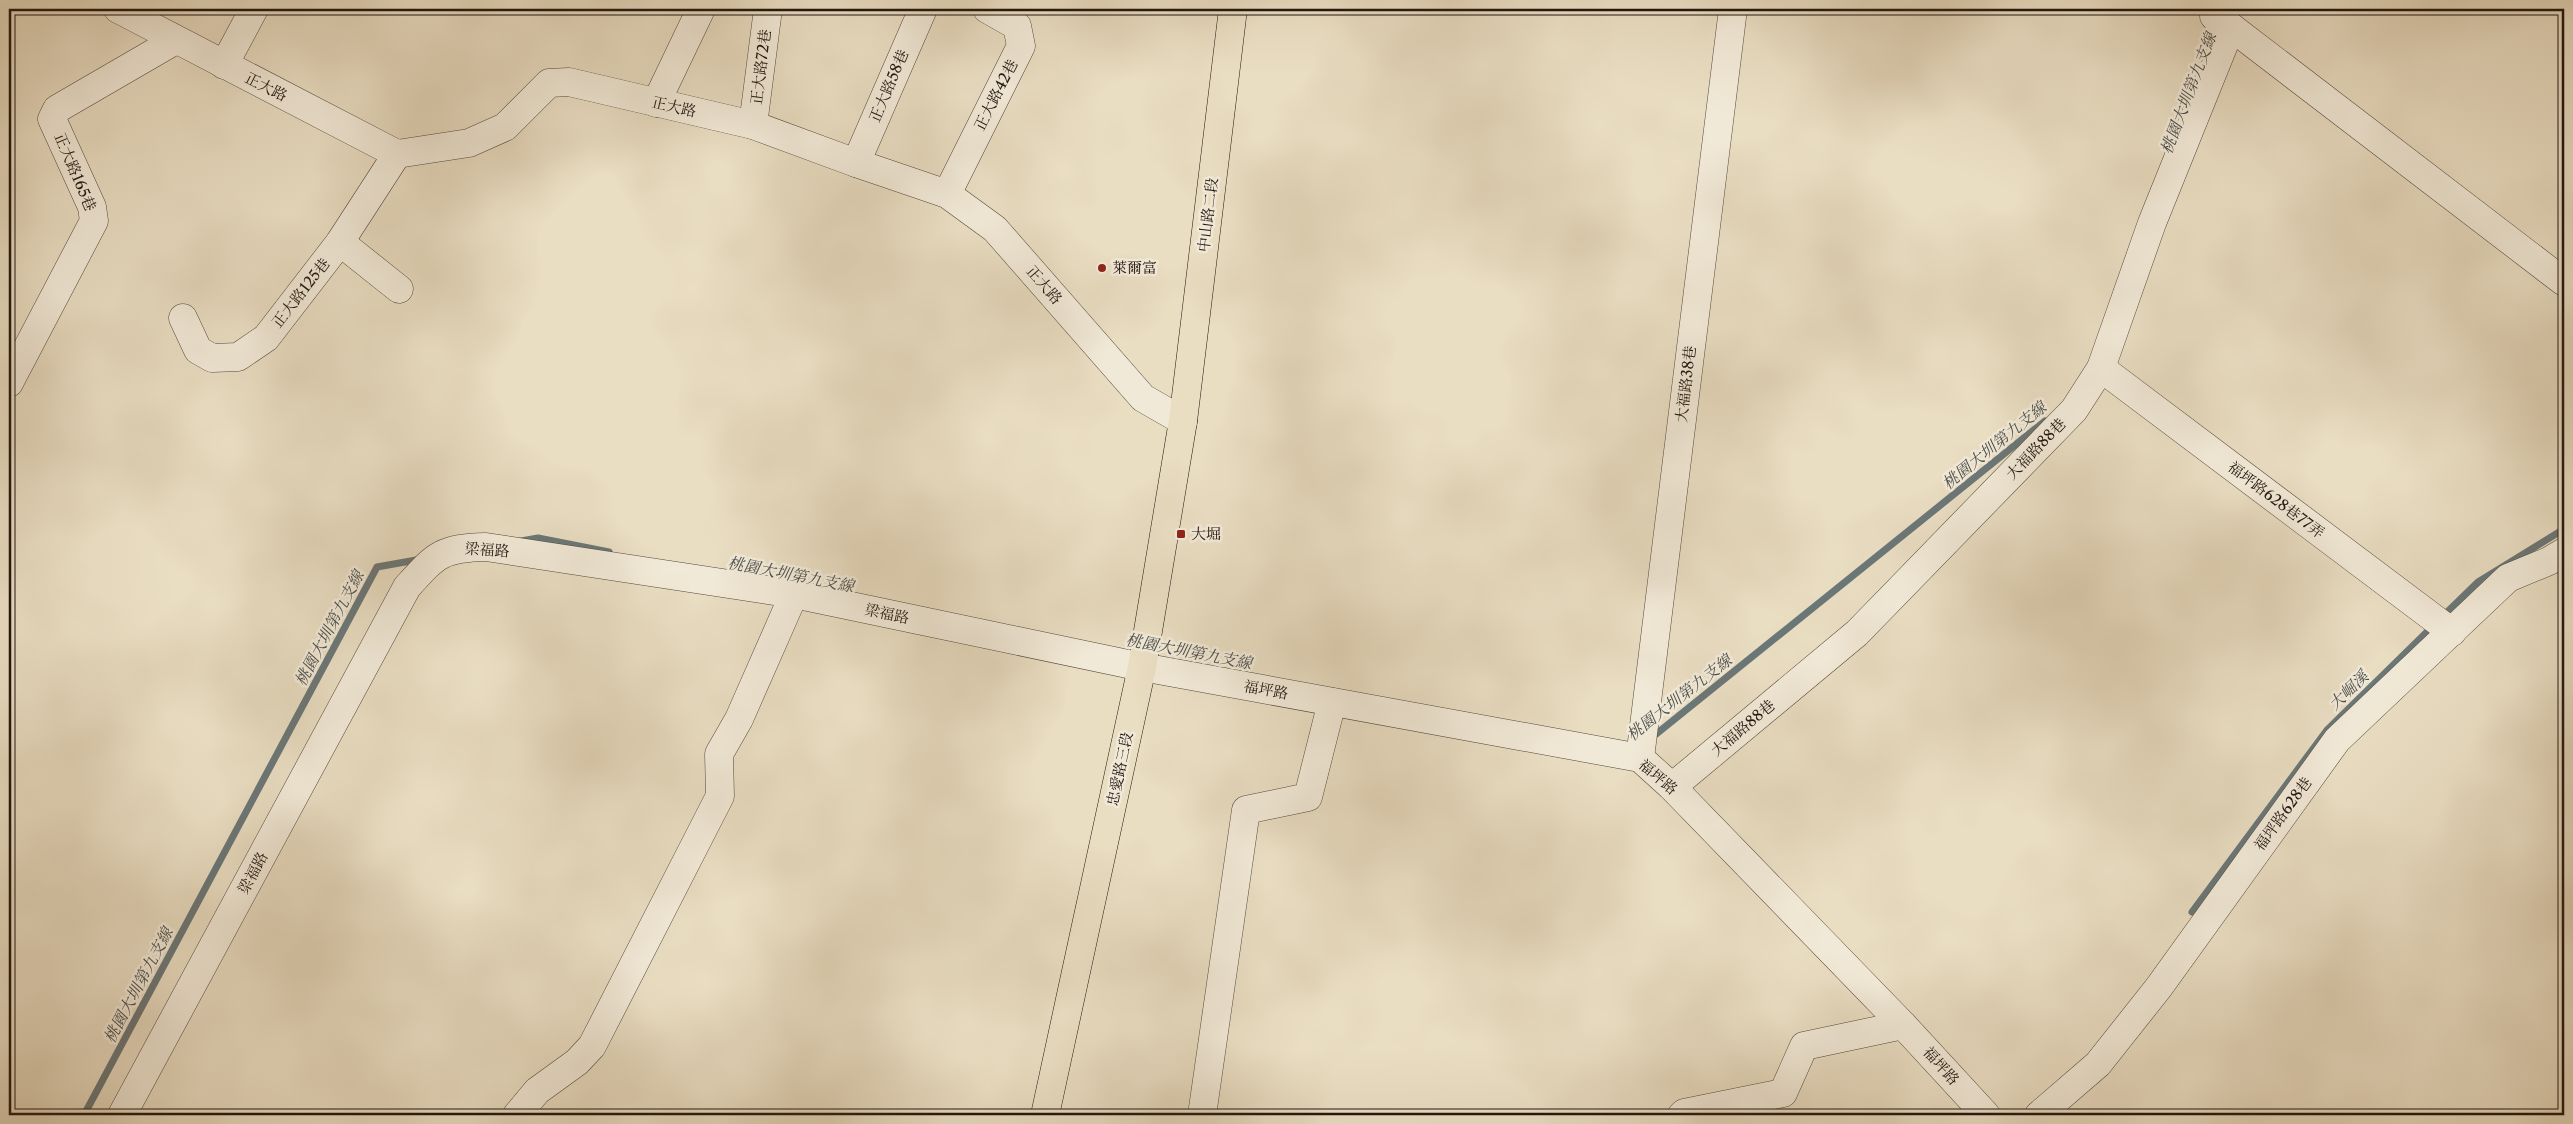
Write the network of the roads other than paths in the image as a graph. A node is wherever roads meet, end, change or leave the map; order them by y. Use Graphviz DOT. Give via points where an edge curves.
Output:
graph roads {
  1 [pos="118,9"];
  2 [pos="254,9"];
  3 [pos="701,9"];
  4 [pos="768,9"];
  5 [pos="923,9"];
  6 [pos="987,9"];
  7 [pos="1233,9"];
  8 [pos="1733,9"];
  9 [pos="2223,18"];
  10 [pos="176,40"];
  11 [pos="224,65"];
  12 [pos="656,103"];
  13 [pos="753,125"];
  14 [pos="397,154"];
  15 [pos="856,164"];
  16 [pos="947,194"];
  17 [pos="340,242"];
  18 [pos="2564,282"];
  19 [pos="399,289"];
  20 [pos="183,318"];
  21 [pos="2101,368"];
  22 [pos="9,383"];
  23 [pos="1183,421"];
  24 [pos="2564,552"];
  25 [pos="794,594"];
  26 [pos="2452,632"];
  27 [pos="1143,660"];
  28 [pos="1332,702"];
  29 [pos="1640,758"];
  30 [pos="1672,787"];
  31 [pos="1903,1025"];
  32 [pos="122,1115"];
  33 [pos="518,1115"];
  34 [pos="1045,1115"];
  35 [pos="1202,1115"];
  36 [pos="1682,1115"];
  37 [pos="1986,1115"];
  38 [pos="2039,1115"];
  1 -- 10 [label="street, 正大路"];
  2 -- 11 [label="street"];
  3 -- 12 [label="street"];
  4 -- 13 [label="street, 正大路72巷"];
  5 -- 15 [label="street, 正大路58巷"];
  6 -- 16 [label="street, 正大路42巷" via="1017,26 1021,46"];
  7 -- 23 [label="main road, 中山路二段"];
  8 -- 29 [label="street, 大福路38巷"];
  9 -- 18 [label="street"];
  9 -- 21 [label="street, 大福路88巷"];
  10 -- 11 [label="street, 正大路"];
  10 -- 22 [label="street, 正大路165巷" via="54,113 52,119 92,207 94,220"];
  11 -- 14 [label="street, 正大路"];
  12 -- 13 [label="street, 正大路"];
  12 -- 14 [label="street, 正大路" via="569,82 549,83 505,128 469,143"];
  13 -- 15 [label="street, 正大路"];
  14 -- 17 [label="street, 正大路125巷"];
  15 -- 16 [label="street, 正大路"];
  16 -- 23 [label="street, 正大路" via="995,229 1143,398"];
  17 -- 19 [label="street"];
  17 -- 20 [label="street, 正大路125巷" via="266,338 238,357 212,358 198,350"];
  21 -- 26 [label="street, 福坪路628巷77弄"];
  21 -- 30 [label="street, 大福路88巷" via="2074,410 1857,633"];
  23 -- 27 [label="main road, 忠愛路三段"];
  24 -- 26 [label="street, 福坪路628巷" via="2508,578"];
  25 -- 27 [label="street, 梁福路"];
  25 -- 32 [label="street, 梁福路" via="486,547 458,548 432,560 408,587"];
  25 -- 33 [label="street" via="739,719 719,754 720,796 592,1046 577,1062 537,1091"];
  26 -- 38 [label="street, 福坪路628巷" via="2337,740 2160,987 2098,1064"];
  27 -- 28 [label="street, 福坪路"];
  27 -- 34 [label="main road, 忠愛路三段"];
  28 -- 29 [label="street, 福坪路"];
  28 -- 35 [label="street" via="1308,796 1246,810"];
  29 -- 30 [label="street, 福坪路"];
  30 -- 31 [label="street, 福坪路"];
  31 -- 36 [label="street" via="1804,1046 1783,1093"];
  31 -- 37 [label="street, 福坪路"];
}
